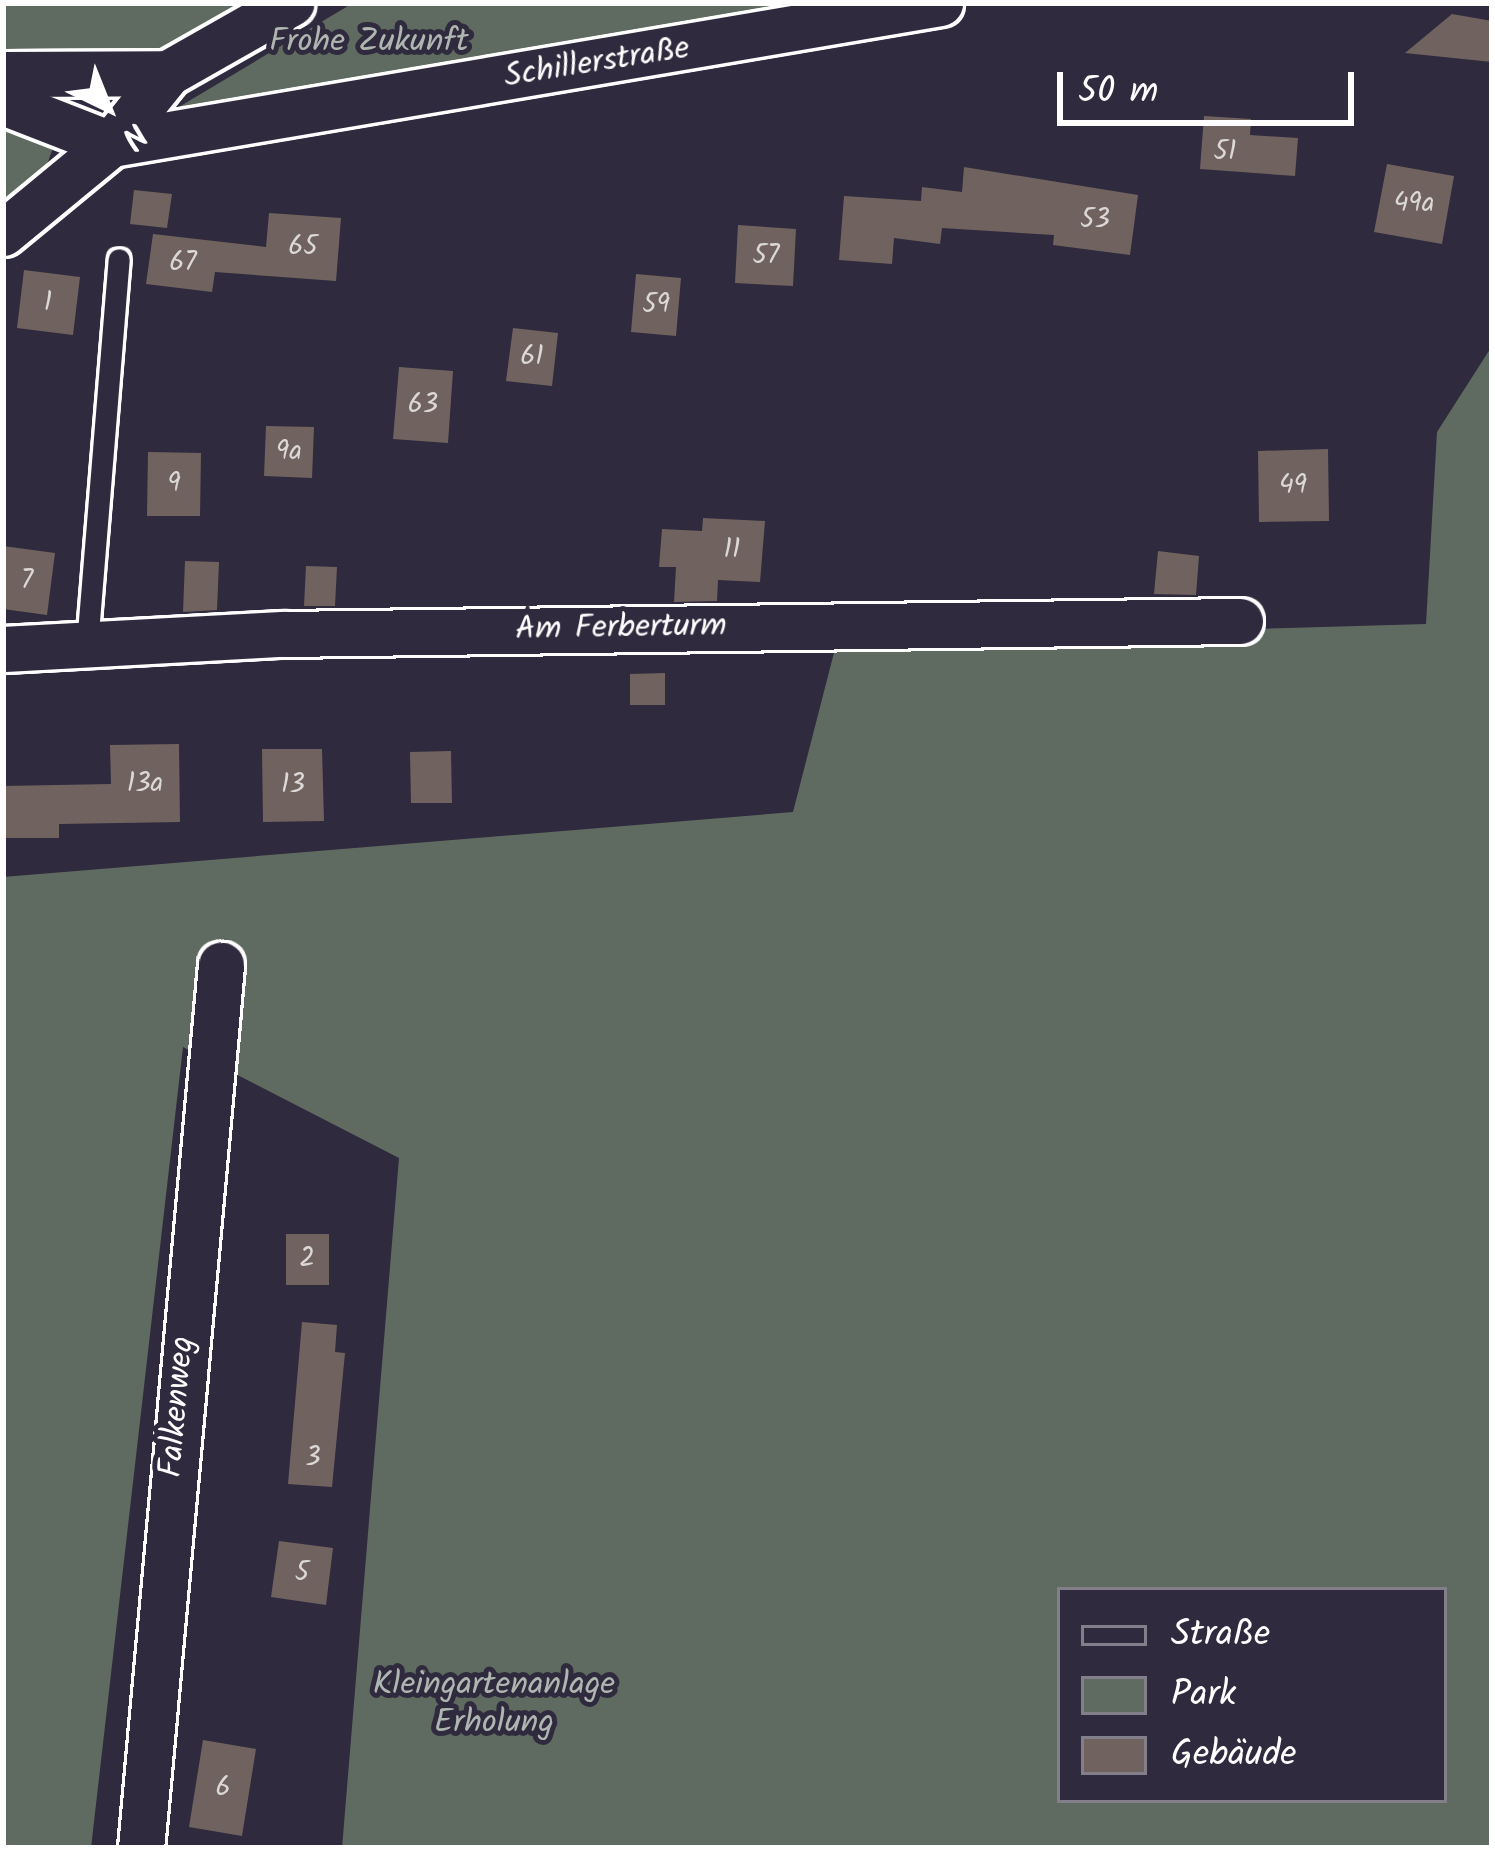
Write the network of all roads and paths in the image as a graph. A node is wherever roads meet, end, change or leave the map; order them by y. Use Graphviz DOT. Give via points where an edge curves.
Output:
graph roads {
  1 [pos="291,3"];
  2 [pos="940,3"];
  3 [pos="168,73"];
  4 [pos="3,74"];
  5 [pos="3,102"];
  6 [pos="111,144"];
  7 [pos="3,233"];
  8 [pos="119,259"];
  9 [pos="1240,621"];
  10 [pos="87,645"];
  11 [pos="3,649"];
  12 [pos="220,965"];
  13 [pos="141,1848"];
  1 -- 3 [label="street"];
  2 -- 6 [label="street, Schillerstraße"];
  3 -- 4 [label="street"];
  3 -- 6 [label="street"];
  5 -- 6 [label="street"];
  6 -- 7 [label="street"];
  8 -- 10 [label="lane"];
  9 -- 10 [label="street, Am Ferberturm" via="307,634"];
  10 -- 11 [label="street, Am Ferberturm"];
  12 -- 13 [label="street, Falkenweg"];
}
